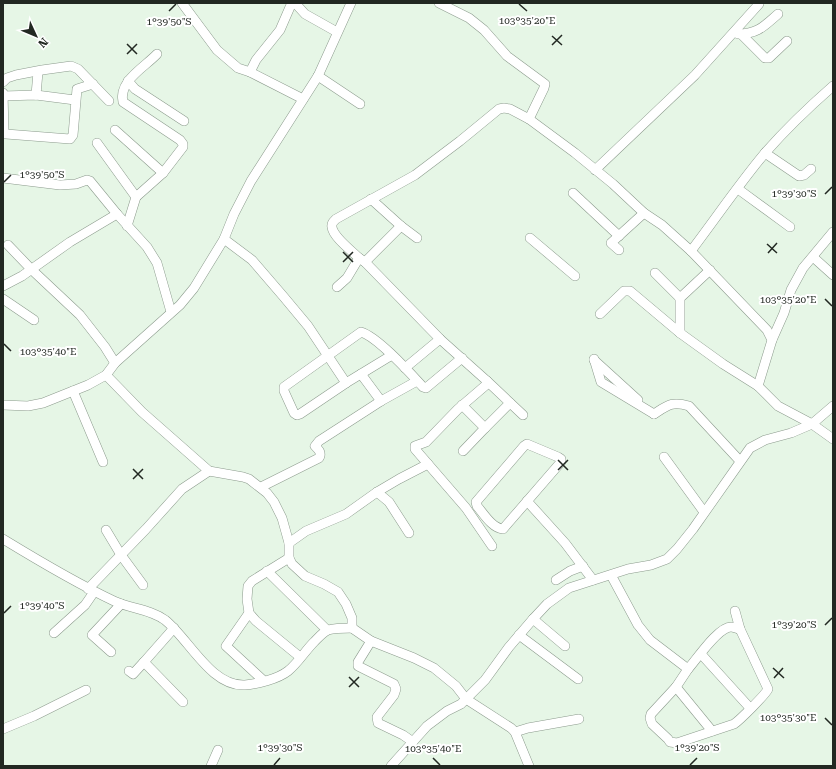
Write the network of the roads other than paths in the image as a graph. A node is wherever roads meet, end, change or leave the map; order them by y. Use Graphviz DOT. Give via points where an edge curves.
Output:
graph roads {
  1 [pos="182,3"];
  2 [pos="294,3"];
  3 [pos="351,3"];
  4 [pos="439,3"];
  5 [pos="759,4"];
  6 [pos="778,14"];
  7 [pos="337,32"];
  8 [pos="737,34"];
  9 [pos="787,41"];
  10 [pos="157,54"];
  11 [pos="78,69"];
  12 [pos="38,72"];
  13 [pos="250,72"];
  14 [pos="318,76"];
  15 [pos="128,81"];
  16 [pos="3,82"];
  17 [pos="93,84"];
  18 [pos="833,86"];
  19 [pos="77,89"];
  20 [pos="3,92"];
  21 [pos="36,95"];
  22 [pos="3,96"];
  23 [pos="303,99"];
  24 [pos="75,100"];
  25 [pos="109,101"];
  26 [pos="360,104"];
  27 [pos="529,119"];
  28 [pos="184,120"];
  29 [pos="116,130"];
  30 [pos="97,143"];
  31 [pos="766,153"];
  32 [pos="811,169"];
  33 [pos="596,170"];
  34 [pos="163,173"];
  35 [pos="3,178"];
  36 [pos="738,188"];
  37 [pos="573,193"];
  38 [pos="136,196"];
  39 [pos="372,199"];
  40 [pos="644,213"];
  41 [pos="117,214"];
  42 [pos="127,226"];
  43 [pos="401,226"];
  44 [pos="790,227"];
  45 [pos="833,232"];
  46 [pos="619,236"];
  47 [pos="417,238"];
  48 [pos="530,238"];
  49 [pos="224,239"];
  50 [pos="8,245"];
  51 [pos="619,250"];
  52 [pos="691,251"];
  53 [pos="813,257"];
  54 [pos="362,260"];
  55 [pos="31,270"];
  56 [pos="710,270"];
  57 [pos="655,273"];
  58 [pos="833,275"];
  59 [pos="574,276"];
  60 [pos="3,286"];
  61 [pos="337,287"];
  62 [pos="680,298"];
  63 [pos="3,299"];
  64 [pos="171,312"];
  65 [pos="600,314"];
  66 [pos="34,320"];
  67 [pos="680,333"];
  68 [pos="440,338"];
  69 [pos="772,340"];
  70 [pos="392,355"];
  71 [pos="327,356"];
  72 [pos="462,358"];
  73 [pos="115,363"];
  74 [pos="405,368"];
  75 [pos="361,374"];
  76 [pos="106,375"];
  77 [pos="417,380"];
  78 [pos="487,381"];
  79 [pos="346,383"];
  80 [pos="758,386"];
  81 [pos="73,391"];
  82 [pos="381,401"];
  83 [pos="510,403"];
  84 [pos="3,405"];
  85 [pos="462,405"];
  86 [pos="833,406"];
  87 [pos="654,414"];
  88 [pos="523,415"];
  89 [pos="812,424"];
  90 [pos="485,428"];
  91 [pos="833,439"];
  92 [pos="463,451"];
  93 [pos="664,457"];
  94 [pos="740,461"];
  95 [pos="103,462"];
  96 [pos="428,464"];
  97 [pos="209,471"];
  98 [pos="261,487"];
  99 [pos="377,492"];
  100 [pos="527,501"];
  101 [pos="476,502"];
  102 [pos="466,508"];
  103 [pos="704,512"];
  104 [pos="106,530"];
  105 [pos="409,533"];
  106 [pos="3,539"];
  107 [pos="289,543"];
  108 [pos="492,546"];
  109 [pos="121,555"];
  110 [pos="289,558"];
  111 [pos="583,566"];
  112 [pos="267,571"];
  113 [pos="611,575"];
  114 [pos="556,580"];
  115 [pos="593,580"];
  116 [pos="143,585"];
  117 [pos="91,590"];
  118 [pos="120,604"];
  119 [pos="735,611"];
  120 [pos="249,613"];
  121 [pos="533,619"];
  122 [pos="174,628"];
  123 [pos="352,628"];
  124 [pos="740,629"];
  125 [pos="327,630"];
  126 [pos="54,633"];
  127 [pos="519,636"];
  128 [pos="371,640"];
  129 [pos="565,646"];
  130 [pos="110,652"];
  131 [pos="701,654"];
  132 [pos="300,657"];
  133 [pos="144,662"];
  134 [pos="688,669"];
  135 [pos="128,671"];
  136 [pos="578,679"];
  137 [pos="264,681"];
  138 [pos="676,687"];
  139 [pos="86,690"];
  140 [pos="466,699"];
  141 [pos="183,702"];
  142 [pos="750,708"];
  143 [pos="579,719"];
  144 [pos="3,729"];
  145 [pos="712,731"];
  146 [pos="515,732"];
  147 [pos="413,742"];
  148 [pos="218,750"];
  149 [pos="215,764"];
  150 [pos="391,766"];
  151 [pos="529,766"];
  1 -- 13 [label="street" via="217,50 238,68"];
  2 -- 7 [label="street" via="305,14"];
  2 -- 13 [label="street" via="280,30 256,60"];
  3 -- 7 [label="street"];
  4 -- 27 [label="street" via="469,18 484,30 507,56 545,84"];
  5 -- 8 [label="street"];
  6 -- 8 [label="street" via="756,31"];
  7 -- 14 [label="street"];
  8 -- 9 [label="street" via="765,58 769,58"];
  8 -- 33 [label="street"];
  10 -- 15 [label="street"];
  11 -- 12 [label="street" via="69,66"];
  11 -- 17 [label="street"];
  11 -- 19 [label="street"];
  12 -- 16 [label="street" via="16,75"];
  12 -- 21 [label="street"];
  13 -- 23 [label="street"];
  14 -- 23 [label="street"];
  14 -- 26 [label="street"];
  15 -- 28 [label="street" via="135,89"];
  15 -- 34 [label="street" via="123,102 183,144"];
  17 -- 19 [label="street"];
  17 -- 25 [label="street"];
  18 -- 31 [label="street" via="800,115"];
  19 -- 24 [label="street"];
  20 -- 22 [label="street"];
  21 -- 22 [label="street"];
  21 -- 24 [label="street"];
  22 -- 24 [label="street" via="6,134 68,139 73,135"];
  23 -- 49 [label="street" via="251,181"];
  27 -- 33 [label="street"];
  27 -- 39 [label="street" via="510,109 499,109 415,175"];
  29 -- 34 [label="street"];
  30 -- 38 [label="street"];
  31 -- 32 [label="street" via="800,176"];
  31 -- 36 [label="street"];
  33 -- 40 [label="street"];
  34 -- 38 [label="street"];
  35 -- 41 [label="street" via="60,185 87,180"];
  36 -- 44 [label="street"];
  36 -- 52 [label="street"];
  37 -- 46 [label="street"];
  38 -- 42 [label="street"];
  39 -- 43 [label="street"];
  39 -- 54 [label="street" via="332,223 336,236"];
  40 -- 46 [label="street"];
  40 -- 52 [label="street"];
  41 -- 42 [label="street"];
  41 -- 55 [label="street" via="70,242"];
  42 -- 64 [label="street" via="147,247 157,263"];
  43 -- 47 [label="street"];
  43 -- 54 [label="street"];
  45 -- 53 [label="street"];
  46 -- 51 [label="street" via="611,243"];
  48 -- 59 [label="street"];
  49 -- 64 [label="street" via="194,288"];
  49 -- 71 [label="street" via="252,260 308,326"];
  50 -- 55 [label="street"];
  52 -- 56 [label="street"];
  53 -- 58 [label="street"];
  53 -- 69 [label="street" via="803,268 791,290"];
  54 -- 61 [label="street"];
  54 -- 68 [label="street"];
  55 -- 60 [label="street"];
  55 -- 73 [label="street" via="80,315"];
  56 -- 62 [label="street"];
  56 -- 69 [label="street" via="767,330"];
  57 -- 62 [label="street"];
  62 -- 67 [label="street"];
  63 -- 66 [label="street"];
  64 -- 73 [label="street"];
  65 -- 67 [label="street" via="620,294 628,290"];
  67 -- 80 [label="street"];
  68 -- 72 [label="street"];
  68 -- 74 [label="street"];
  69 -- 80 [label="street"];
  70 -- 71 [label="street" via="371,336 362,332"];
  70 -- 74 [label="street"];
  70 -- 75 [label="street"];
  71 -- 79 [label="street"];
  71 -- 79 [label="street" via="284,387 294,414 300,414"];
  72 -- 77 [label="street" via="428,387 423,387"];
  72 -- 78 [label="street"];
  73 -- 76 [label="street"];
  74 -- 77 [label="street"];
  75 -- 79 [label="street"];
  75 -- 82 [label="street"];
  76 -- 81 [label="street"];
  76 -- 97 [label="street" via="142,412"];
  77 -- 82 [label="street"];
  78 -- 83 [label="street"];
  78 -- 85 [label="street" via="486,385"];
  80 -- 89 [label="street" via="778,406"];
  81 -- 84 [label="street" via="28,406"];
  81 -- 95 [label="street"];
  82 -- 98 [label="street" via="319,441 315,446 320,452 319,458"];
  83 -- 88 [label="street"];
  83 -- 90 [label="street"];
  85 -- 90 [label="street"];
  85 -- 96 [label="street" via="426,442 415,446"];
  86 -- 89 [label="street"];
  87 -- 87 [label="street" via="632,394 594,359 601,382"];
  87 -- 94 [label="street" via="672,403 690,406"];
  89 -- 91 [label="street"];
  89 -- 94 [label="street" via="750,448"];
  90 -- 92 [label="street"];
  93 -- 103 [label="street"];
  94 -- 103 [label="street"];
  96 -- 99 [label="street"];
  96 -- 102 [label="street"];
  97 -- 98 [label="street" via="243,477"];
  97 -- 109 [label="street" via="182,489"];
  98 -- 107 [label="street" via="274,502 282,518"];
  99 -- 105 [label="street" via="389,502"];
  99 -- 107 [label="street" via="350,511 306,531"];
  100 -- 101 [label="street" via="503,529 494,525"];
  100 -- 101 [label="street" via="561,459 527,444"];
  100 -- 111 [label="street"];
  101 -- 102 [label="street"];
  102 -- 108 [label="street"];
  103 -- 113 [label="street" via="667,559"];
  104 -- 109 [label="street"];
  106 -- 117 [label="street"];
  107 -- 110 [label="street"];
  109 -- 116 [label="street"];
  109 -- 117 [label="street"];
  110 -- 112 [label="street"];
  110 -- 123 [label="street" via="305,576 338,592 352,618"];
  111 -- 114 [label="street"];
  111 -- 115 [label="street"];
  112 -- 120 [label="street" via="248,586"];
  112 -- 125 [label="street"];
  113 -- 115 [label="street"];
  113 -- 134 [label="street" via="638,626 650,640"];
  115 -- 121 [label="street" via="569,588 547,604"];
  117 -- 118 [label="street"];
  117 -- 126 [label="street" via="85,605"];
  118 -- 122 [label="street" via="152,613"];
  118 -- 130 [label="street" via="92,635"];
  119 -- 124 [label="street"];
  120 -- 132 [label="street"];
  120 -- 137 [label="street" via="226,646"];
  121 -- 127 [label="street"];
  121 -- 129 [label="street"];
  122 -- 133 [label="street"];
  122 -- 137 [label="street" via="211,670 226,681 244,685"];
  123 -- 125 [label="street"];
  123 -- 128 [label="street"];
  124 -- 131 [label="street" via="723,629"];
  124 -- 142 [label="street" via="768,689 767,693"];
  125 -- 132 [label="street"];
  127 -- 136 [label="street"];
  127 -- 140 [label="street" via="485,680"];
  128 -- 140 [label="street" via="434,668 456,686"];
  128 -- 147 [label="street" via="358,666 394,684 396,689 377,717 378,723"];
  131 -- 134 [label="street"];
  131 -- 142 [label="street"];
  132 -- 137 [label="street" via="288,671"];
  133 -- 135 [label="street" via="135,673"];
  133 -- 141 [label="street"];
  134 -- 138 [label="street"];
  138 -- 145 [label="street"];
  138 -- 145 [label="street" via="651,714 652,724 674,743"];
  139 -- 144 [label="street"];
  140 -- 146 [label="street"];
  140 -- 147 [label="street" via="427,726"];
  142 -- 145 [label="street" via="734,724"];
  143 -- 146 [label="street"];
  146 -- 151 [label="street"];
  147 -- 150 [label="street"];
  148 -- 149 [label="street"];
}
